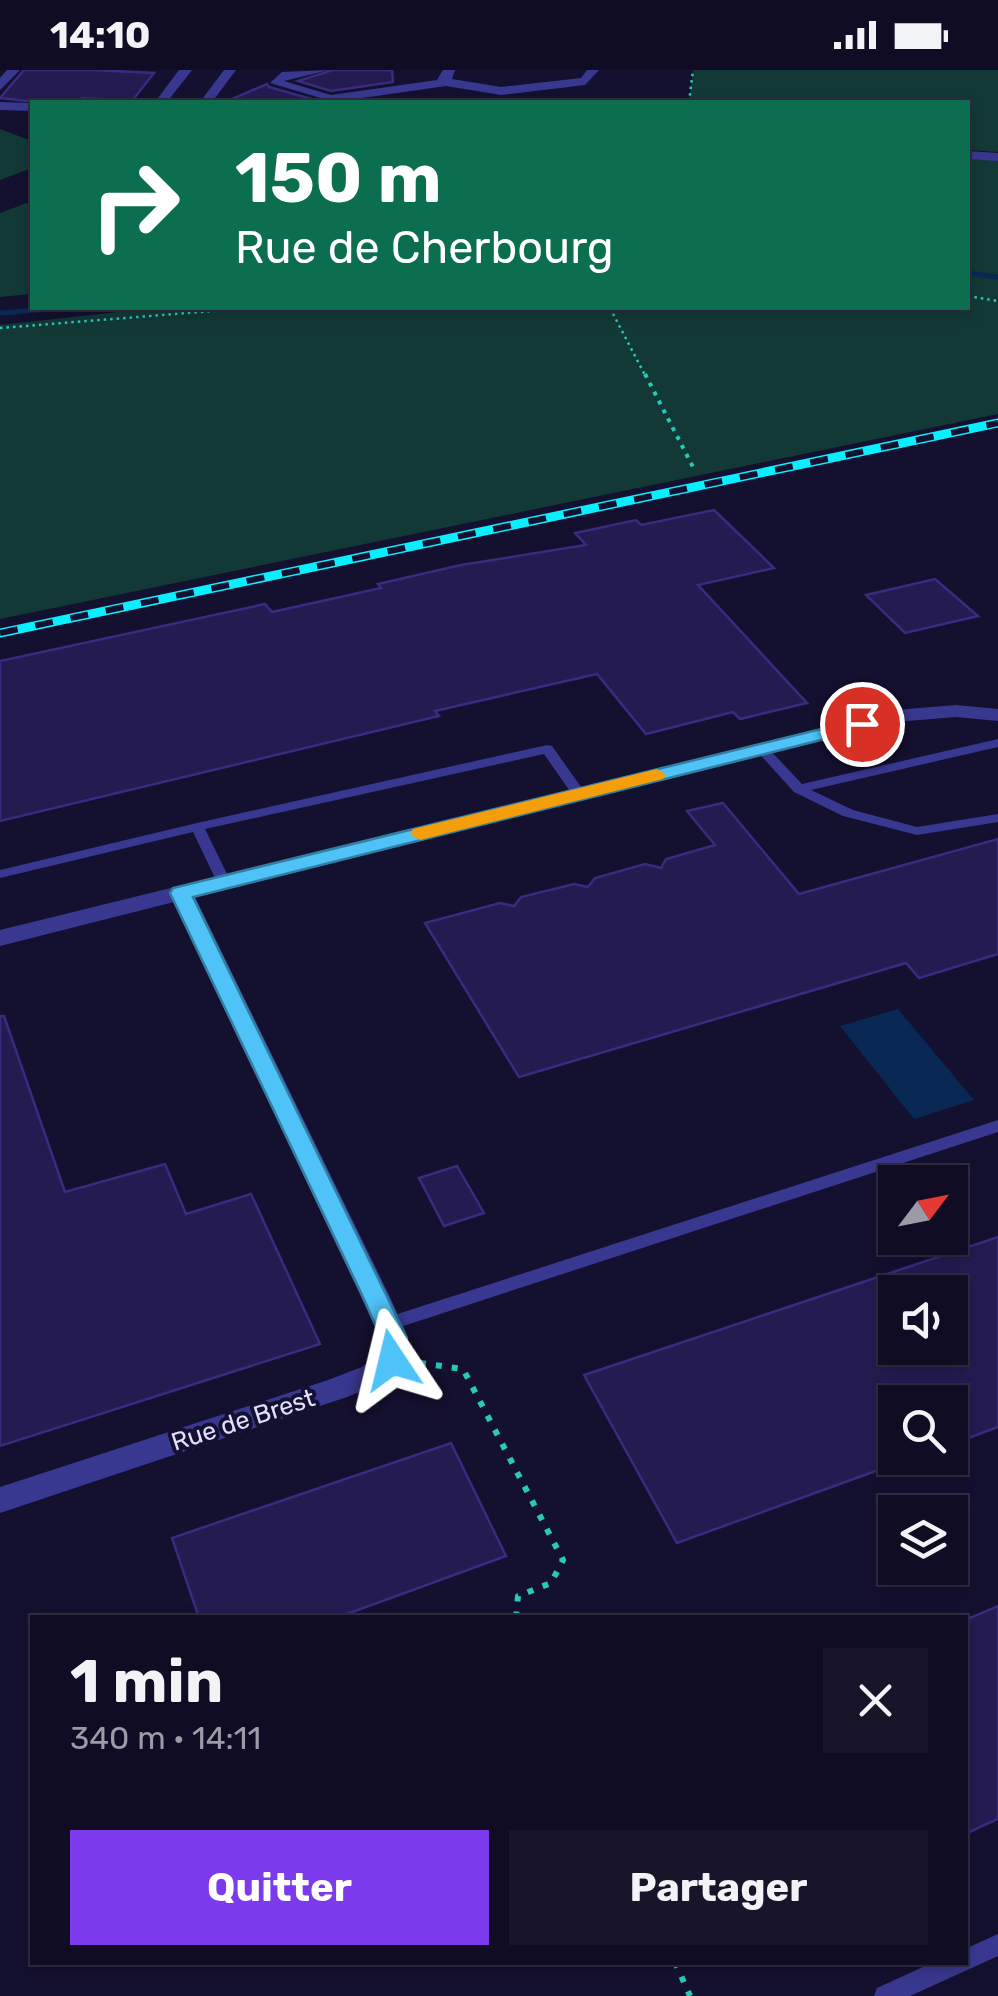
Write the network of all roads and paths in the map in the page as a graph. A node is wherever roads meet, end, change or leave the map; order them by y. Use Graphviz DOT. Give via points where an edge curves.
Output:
graph roads {
  1 [pos="14,70"];
  2 [pos="186,70"];
  3 [pos="230,70"];
  4 [pos="323,70"];
  5 [pos="592,70"];
  6 [pos="693,70"];
  7 [pos="297,74"];
  8 [pos="447,76"];
  9 [pos="0,86"];
  10 [pos="364,95"];
  11 [pos="163,100"];
  12 [pos="208,100"];
  13 [pos="689,100"];
  14 [pos="0,106"];
  15 [pos="30,106"];
  16 [pos="970,155"];
  17 [pos="998,156"];
  18 [pos="970,296"];
  19 [pos="998,301"];
  20 [pos="225,310"];
  21 [pos="611,310"];
  22 [pos="0,328"];
  23 [pos="694,469"];
  24 [pos="998,715"];
  25 [pos="998,743"];
  26 [pos="760,749"];
  27 [pos="799,789"];
  28 [pos="579,794"];
  29 [pos="998,818"];
  30 [pos="197,827"];
  31 [pos="0,874"];
  32 [pos="224,882"];
  33 [pos="181,893"];
  34 [pos="0,938"];
  35 [pos="998,1126"];
  36 [pos="388,1324"];
  37 [pos="392,1360"];
  38 [pos="0,1500"];
  39 [pos="516,1615"];
  40 [pos="998,1946"];
  41 [pos="968,1958"];
  42 [pos="676,1965"];
  43 [pos="953,1965"];
  44 [pos="690,1996"];
  45 [pos="886,1996"];
  1 -- 9 [label="street"];
  2 -- 11 [label="street"];
  3 -- 12 [label="street"];
  4 -- 7 [label="street"];
  5 -- 8 [label="street" via="585,82 514,91"];
  6 -- 13 [label="path"];
  7 -- 10 [label="street"];
  7 -- 10 [label="street" via="276,84 322,99"];
  8 -- 10 [label="street"];
  14 -- 15 [label="street"];
  16 -- 17 [label="street"];
  18 -- 19 [label="path"];
  20 -- 22 [label="path"];
  21 -- 23 [label="path"];
  24 -- 26 [label="street" via="895,716"];
  25 -- 27 [label="lane"];
  26 -- 27 [label="lane"];
  26 -- 28 [label="street"];
  27 -- 29 [label="lane" via="848,813 917,831"];
  28 -- 30 [label="lane" via="547,748"];
  28 -- 32 [label="street"];
  30 -- 31 [label="lane"];
  30 -- 32 [label="lane"];
  32 -- 33 [label="street"];
  33 -- 34 [label="street"];
  33 -- 36 [label="street"];
  35 -- 36 [label="lane"];
  36 -- 37 [label="street"];
  37 -- 38 [label="street, Rue de Brest" via="337,1389"];
  37 -- 39 [label="path" via="463,1369 563,1560 551,1583 518,1596"];
  40 -- 41 [label="lane"];
  42 -- 44 [label="path"];
  43 -- 45 [label="lane"];
}
